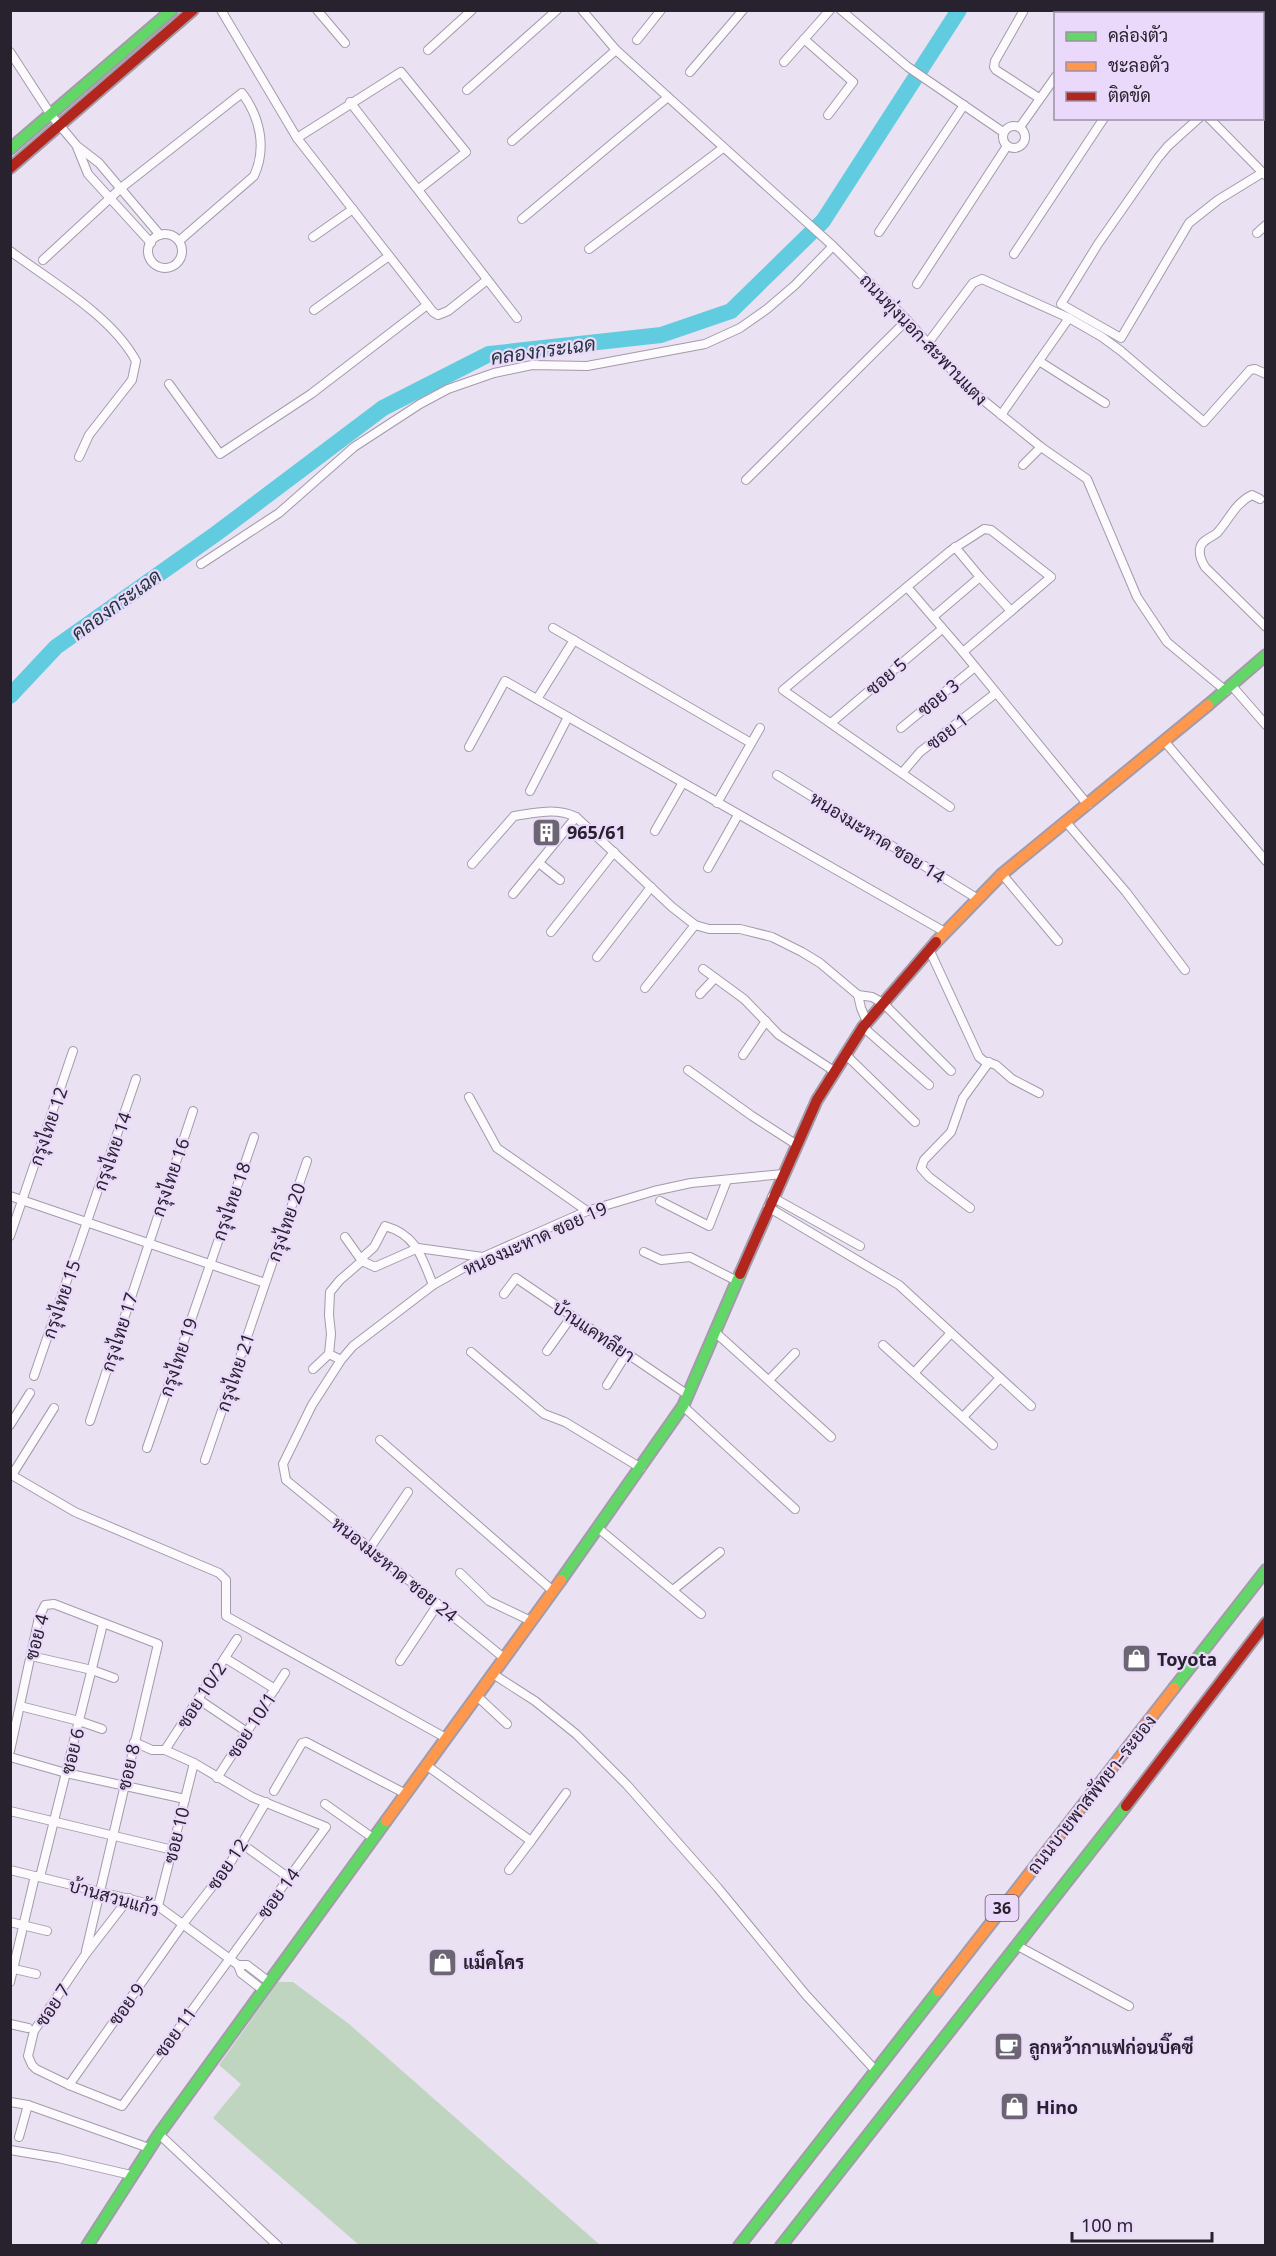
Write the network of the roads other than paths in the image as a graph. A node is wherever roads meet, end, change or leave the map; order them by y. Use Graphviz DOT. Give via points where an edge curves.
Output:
graph roads {
  1 [pos="172,10"];
  2 [pos="193,10"];
  3 [pos="221,10"];
  4 [pos="317,10"];
  5 [pos="472,10"];
  6 [pos="557,10"];
  7 [pos="582,10"];
  8 [pos="662,10"];
  9 [pos="743,10"];
  10 [pos="830,10"];
  11 [pos="841,10"];
  12 [pos="1024,10"];
  13 [pos="804,39"];
  14 [pos="637,40"];
  15 [pos="345,43"];
  16 [pos="428,50"];
  17 [pos="616,50"];
  18 [pos="10,52"];
  19 [pos="784,62"];
  20 [pos="690,72"];
  21 [pos="1054,79"];
  22 [pos="467,90"];
  23 [pos="668,97"];
  24 [pos="1039,98"];
  25 [pos="350,102"];
  26 [pos="964,105"];
  27 [pos="51,115"];
  28 [pos="828,115"];
  29 [pos="1103,120"];
  30 [pos="1197,120"];
  31 [pos="1211,120"];
  32 [pos="60,126"];
  33 [pos="1020,128"];
  34 [pos="1004,132"];
  35 [pos="297,138"];
  36 [pos="512,141"];
  37 [pos="77,146"];
  38 [pos="1007,146"];
  39 [pos="723,148"];
  40 [pos="10,150"];
  41 [pos="10,168"];
  42 [pos="1264,174"];
  43 [pos="121,189"];
  44 [pos="418,189"];
  45 [pos="110,198"];
  46 [pos="353,209"];
  47 [pos="522,219"];
  48 [pos="1266,225"];
  49 [pos="879,232"];
  50 [pos="1257,232"];
  51 [pos="160,235"];
  52 [pos="313,237"];
  53 [pos="179,241"];
  54 [pos="151,243"];
  55 [pos="830,244"];
  56 [pos="589,249"];
  57 [pos="10,251"];
  58 [pos="1014,254"];
  59 [pos="389,256"];
  60 [pos="43,260"];
  61 [pos="487,280"];
  62 [pos="917,284"];
  63 [pos="428,305"];
  64 [pos="314,310"];
  65 [pos="517,318"];
  66 [pos="1069,318"];
  67 [pos="907,320"];
  68 [pos="928,343"];
  69 [pos="1039,362"];
  70 [pos="1266,374"];
  71 [pos="169,384"];
  72 [pos="1105,403"];
  73 [pos="1000,415"];
  74 [pos="1041,447"];
  75 [pos="79,457"];
  76 [pos="1023,465"];
  77 [pos="746,480"];
  78 [pos="1260,499"];
  79 [pos="955,547"];
  80 [pos="201,564"];
  81 [pos="980,577"];
  82 [pos="907,587"];
  83 [pos="1011,611"];
  84 [pos="933,617"];
  85 [pos="1266,627"];
  86 [pos="553,628"];
  87 [pos="942,629"];
  88 [pos="574,640"];
  89 [pos="963,652"];
  90 [pos="1266,656"];
  91 [pos="975,667"];
  92 [pos="1229,688"];
  93 [pos="996,693"];
  94 [pos="537,699"];
  95 [pos="568,717"];
  96 [pos="831,723"];
  97 [pos="1266,725"];
  98 [pos="760,728"];
  99 [pos="901,728"];
  100 [pos="1165,742"];
  101 [pos="752,743"];
  102 [pos="469,747"];
  103 [pos="902,773"];
  104 [pos="777,775"];
  105 [pos="682,784"];
  106 [pos="530,790"];
  107 [pos="717,803"];
  108 [pos="1088,804"];
  109 [pos="950,807"];
  110 [pos="738,815"];
  111 [pos="576,817"];
  112 [pos="1066,822"];
  113 [pos="655,831"];
  114 [pos="614,852"];
  115 [pos="1266,861"];
  116 [pos="539,863"];
  117 [pos="472,864"];
  118 [pos="708,868"];
  119 [pos="1002,874"];
  120 [pos="560,880"];
  121 [pos="651,887"];
  122 [pos="513,894"];
  123 [pos="978,899"];
  124 [pos="694,925"];
  125 [pos="551,932"];
  126 [pos="945,932"];
  127 [pos="1059,941"];
  128 [pos="929,949"];
  129 [pos="597,957"];
  130 [pos="704,969"];
  131 [pos="1185,970"];
  132 [pos="715,978"];
  133 [pos="645,988"];
  134 [pos="700,994"];
  135 [pos="858,994"];
  136 [pos="883,1003"];
  137 [pos="766,1021"];
  138 [pos="865,1024"];
  139 [pos="73,1051"];
  140 [pos="743,1054"];
  141 [pos="845,1054"];
  142 [pos="989,1062"];
  143 [pos="688,1070"];
  144 [pos="834,1071"];
  145 [pos="951,1071"];
  146 [pos="136,1079"];
  147 [pos="929,1085"];
  148 [pos="1039,1093"];
  149 [pos="469,1097"];
  150 [pos="193,1111"];
  151 [pos="915,1122"];
  152 [pos="254,1137"];
  153 [pos="797,1145"];
  154 [pos="307,1161"];
  155 [pos="783,1174"];
  156 [pos="727,1180"];
  157 [pos="10,1196"];
  158 [pos="23,1200"];
  159 [pos="660,1201"];
  160 [pos="770,1202"];
  161 [pos="970,1208"];
  162 [pos="587,1211"];
  163 [pos="88,1222"];
  164 [pos="10,1236"];
  165 [pos="345,1237"];
  166 [pos="148,1243"];
  167 [pos="860,1246"];
  168 [pos="418,1248"];
  169 [pos="644,1252"];
  170 [pos="483,1257"];
  171 [pos="362,1261"];
  172 [pos="209,1265"];
  173 [pos="737,1281"];
  174 [pos="265,1283"];
  175 [pos="433,1285"];
  176 [pos="504,1294"];
  177 [pos="572,1316"];
  178 [pos="715,1332"];
  179 [pos="951,1333"];
  180 [pos="883,1345"];
  181 [pos="547,1351"];
  182 [pos="471,1352"];
  183 [pos="627,1353"];
  184 [pos="795,1353"];
  185 [pos="329,1354"];
  186 [pos="341,1360"];
  187 [pos="313,1370"];
  188 [pos="914,1373"];
  189 [pos="34,1376"];
  190 [pos="1000,1378"];
  191 [pos="770,1380"];
  192 [pos="607,1385"];
  193 [pos="30,1393"];
  194 [pos="688,1395"];
  195 [pos="683,1406"];
  196 [pos="1031,1406"];
  197 [pos="54,1408"];
  198 [pos="963,1418"];
  199 [pos="90,1421"];
  200 [pos="10,1425"];
  201 [pos="831,1437"];
  202 [pos="380,1440"];
  203 [pos="993,1445"];
  204 [pos="147,1448"];
  205 [pos="205,1460"];
  206 [pos="641,1468"];
  207 [pos="11,1474"];
  208 [pos="286,1480"];
  209 [pos="408,1492"];
  210 [pos="795,1509"];
  211 [pos="598,1528"];
  212 [pos="370,1548"];
  213 [pos="720,1552"];
  214 [pos="1266,1570"];
  215 [pos="460,1573"];
  216 [pos="673,1590"];
  217 [pos="553,1591"];
  218 [pos="438,1604"];
  219 [pos="701,1614"];
  220 [pos="531,1620"];
  221 [pos="1266,1623"];
  222 [pos="103,1624"];
  223 [pos="237,1639"];
  224 [pos="158,1644"];
  225 [pos="31,1656"];
  226 [pos="225,1658"];
  227 [pos="504,1658"];
  228 [pos="400,1661"];
  229 [pos="92,1670"];
  230 [pos="285,1672"];
  231 [pos="493,1674"];
  232 [pos="114,1678"];
  233 [pos="275,1689"];
  234 [pos="477,1696"];
  235 [pos="198,1699"];
  236 [pos="20,1706"];
  237 [pos="14,1717"];
  238 [pos="79,1720"];
  239 [pos="507,1724"];
  240 [pos="102,1729"];
  241 [pos="247,1732"];
  242 [pos="446,1738"];
  243 [pos="134,1742"];
  244 [pos="165,1750"];
  245 [pos="10,1751"];
  246 [pos="10,1757"];
  247 [pos="194,1763"];
  248 [pos="426,1765"];
  249 [pos="66,1773"];
  250 [pos="218,1778"];
  251 [pos="124,1786"];
  252 [pos="274,1791"];
  253 [pos="566,1792"];
  254 [pos="406,1794"];
  255 [pos="185,1799"];
  256 [pos="266,1802"];
  257 [pos="325,1804"];
  258 [pos="10,1811"];
  259 [pos="54,1821"];
  260 [pos="113,1834"];
  261 [pos="374,1838"];
  262 [pos="531,1841"];
  263 [pos="242,1844"];
  264 [pos="172,1850"];
  265 [pos="10,1870"];
  266 [pos="509,1870"];
  267 [pos="38,1877"];
  268 [pos="289,1878"];
  269 [pos="99,1892"];
  270 [pos="129,1898"];
  271 [pos="158,1906"];
  272 [pos="10,1922"];
  273 [pos="183,1924"];
  274 [pos="23,1925"];
  275 [pos="46,1931"];
  276 [pos="1016,1945"];
  277 [pos="85,1955"];
  278 [pos="230,1958"];
  279 [pos="12,1968"];
  280 [pos="36,1974"];
  281 [pos="10,1982"];
  282 [pos="266,1986"];
  283 [pos="1129,2006"];
  284 [pos="10,2024"];
  285 [pos="28,2028"];
  286 [pos="875,2070"];
  287 [pos="69,2085"];
  288 [pos="10,2102"];
  289 [pos="28,2105"];
  290 [pos="122,2106"];
  291 [pos="159,2134"];
  292 [pos="19,2137"];
  293 [pos="149,2148"];
  294 [pos="10,2150"];
  295 [pos="131,2175"];
  296 [pos="87,2246"];
  297 [pos="278,2246"];
  298 [pos="739,2246"];
  299 [pos="781,2246"];
  1 -- 27 [label="main road"];
  2 -- 32 [label="main road"];
  3 -- 35 [label="street"];
  4 -- 15 [label="street"];
  5 -- 16 [label="street"];
  6 -- 22 [label="street"];
  7 -- 17 [label="street, ถนนทุ่งนอก-สะพานแตง"];
  8 -- 14 [label="street"];
  9 -- 20 [label="street"];
  10 -- 13 [label="street"];
  11 -- 26 [label="street" via="908,67"];
  12 -- 24 [label="street" via="994,67"];
  13 -- 19 [label="street"];
  13 -- 28 [label="street" via="853,82"];
  17 -- 23 [label="street, ถนนทุ่งนอก-สะพานแตง"];
  17 -- 36 [label="street"];
  18 -- 27 [label="street"];
  21 -- 24 [label="street"];
  23 -- 39 [label="street, ถนนทุ่งนอก-สะพานแตง"];
  23 -- 47 [label="street"];
  24 -- 33 [label="street"];
  25 -- 35 [label="street"];
  25 -- 44 [label="street"];
  25 -- 44 [label="street" via="401,72 466,152"];
  26 -- 34 [label="street"];
  26 -- 49 [label="street"];
  27 -- 32 [label="street"];
  27 -- 40 [label="main road"];
  29 -- 58 [label="street"];
  30 -- 42 [label="street" via="1168,146 1147,173 1061,304 1121,338 1189,223 1218,200"];
  31 -- 42 [label="street"];
  32 -- 37 [label="street"];
  32 -- 41 [label="main road"];
  33 -- 34 [label="street" via="1012,126"];
  33 -- 38 [label="street" via="1025,136 1023,143 1017,148"];
  34 -- 38 [label="street"];
  35 -- 46 [label="street"];
  37 -- 43 [label="street" via="99,163"];
  37 -- 45 [label="street" via="88,174"];
  38 -- 62 [label="street"];
  39 -- 55 [label="street, ถนนทุ่งนอก-สะพานแตง"];
  39 -- 56 [label="street"];
  43 -- 45 [label="street"];
  43 -- 51 [label="street"];
  43 -- 53 [label="street" via="242,93 250,104 263,144 261,161 254,176"];
  44 -- 61 [label="street"];
  45 -- 54 [label="street"];
  45 -- 60 [label="street"];
  46 -- 52 [label="street"];
  46 -- 59 [label="street"];
  48 -- 50 [label="street"];
  51 -- 53 [label="street" via="167,234"];
  51 -- 54 [label="street"];
  53 -- 54 [label="street" via="182,257 169,268 153,263 148,250"];
  55 -- 67 [label="street, ถนนทุ่งนอก-สะพานแตง"];
  55 -- 80 [label="street" via="768,309 740,328 705,344 587,366 532,365 448,389 354,447 279,513"];
  57 -- 75 [label="street" via="94,313 130,349 136,361 132,380 89,435"];
  59 -- 63 [label="street"];
  59 -- 64 [label="street"];
  61 -- 63 [label="street" via="443,314 438,315"];
  61 -- 65 [label="street"];
  63 -- 71 [label="street" via="311,394 220,454"];
  66 -- 68 [label="street" via="982,279 973,283"];
  66 -- 69 [label="street"];
  66 -- 70 [label="street" via="1121,351 1204,422 1250,370"];
  67 -- 68 [label="street, ถนนทุ่งนอก-สะพานแตง"];
  67 -- 77 [label="street"];
  68 -- 73 [label="street, ถนนทุ่งนอก-สะพานแตง" via="967,387"];
  69 -- 72 [label="street"];
  69 -- 73 [label="street"];
  73 -- 74 [label="street, ถนนทุ่งนอก-สะพานแตง"];
  74 -- 76 [label="street"];
  74 -- 92 [label="street, ถนนทุ่งนอก-สะพานแตง" via="1087,479 1137,597 1167,642"];
  78 -- 85 [label="street" via="1252,495 1244,498 1200,548 1205,567"];
  79 -- 81 [label="street"];
  79 -- 82 [label="street"];
  79 -- 83 [label="street" via="991,530 1051,577"];
  81 -- 83 [label="street"];
  81 -- 84 [label="street"];
  82 -- 84 [label="street"];
  82 -- 96 [label="street" via="783,690"];
  83 -- 89 [label="street"];
  84 -- 87 [label="street"];
  86 -- 88 [label="street"];
  87 -- 89 [label="street"];
  87 -- 96 [label="street, ซอย 5"];
  88 -- 94 [label="street"];
  88 -- 101 [label="street"];
  89 -- 91 [label="street"];
  90 -- 92 [label="main road"];
  91 -- 93 [label="street"];
  91 -- 99 [label="street, ซอย 3"];
  92 -- 97 [label="street, ถนนทุ่งนอก-สะพานแตง"];
  92 -- 100 [label="main road"];
  93 -- 103 [label="street, ซอย 1" via="920,752"];
  93 -- 108 [label="street"];
  94 -- 95 [label="street"];
  94 -- 102 [label="street" via="505,681"];
  95 -- 105 [label="street"];
  95 -- 106 [label="street"];
  96 -- 103 [label="street"];
  98 -- 101 [label="street"];
  100 -- 108 [label="main road"];
  100 -- 115 [label="street"];
  101 -- 107 [label="street"];
  103 -- 109 [label="street"];
  104 -- 123 [label="street, หนองมะหาด ซอย 14"];
  105 -- 107 [label="street"];
  105 -- 113 [label="street"];
  107 -- 110 [label="street"];
  108 -- 112 [label="main road"];
  110 -- 118 [label="street"];
  110 -- 126 [label="street"];
  111 -- 114 [label="street"];
  111 -- 116 [label="street"];
  111 -- 117 [label="street" via="558,810 514,816"];
  112 -- 119 [label="main road"];
  112 -- 131 [label="street"];
  114 -- 121 [label="street"];
  114 -- 125 [label="street"];
  116 -- 120 [label="street"];
  116 -- 122 [label="street"];
  119 -- 123 [label="main road"];
  119 -- 127 [label="street"];
  121 -- 124 [label="street"];
  121 -- 129 [label="street"];
  123 -- 126 [label="main road"];
  124 -- 133 [label="street"];
  124 -- 135 [label="street" via="740,929 772,937 802,951"];
  126 -- 128 [label="main road"];
  128 -- 136 [label="main road"];
  128 -- 142 [label="street" via="975,1049 982,1060"];
  130 -- 132 [label="street"];
  132 -- 134 [label="street"];
  132 -- 137 [label="street"];
  135 -- 136 [label="street"];
  135 -- 138 [label="street"];
  136 -- 138 [label="main road"];
  136 -- 145 [label="street"];
  137 -- 140 [label="street"];
  137 -- 144 [label="street" via="779,1035"];
  138 -- 141 [label="main road"];
  138 -- 147 [label="street"];
  139 -- 158 [label="street, กรุงไทย 12"];
  141 -- 144 [label="main road"];
  141 -- 151 [label="street"];
  142 -- 148 [label="street"];
  142 -- 161 [label="street" via="963,1098 951,1132 921,1168"];
  143 -- 153 [label="street"];
  144 -- 153 [label="main road"];
  146 -- 163 [label="street, กรุงไทย 14"];
  149 -- 162 [label="street" via="497,1148"];
  150 -- 166 [label="street, กรุงไทย 16"];
  152 -- 172 [label="street, กรุงไทย 18"];
  153 -- 155 [label="main road"];
  154 -- 174 [label="street, กรุงไทย 20"];
  155 -- 156 [label="street, หนองมะหาด ซอย 19"];
  155 -- 160 [label="main road"];
  156 -- 159 [label="street" via="709,1226"];
  156 -- 162 [label="street, หนองมะหาด ซอย 19" via="654,1191"];
  157 -- 158 [label="street"];
  158 -- 163 [label="street"];
  158 -- 164 [label="street, กรุงไทย 12"];
  160 -- 167 [label="street"];
  160 -- 173 [label="main road"];
  160 -- 179 [label="street" via="891,1279"];
  162 -- 170 [label="street, หนองมะหาด ซอย 19"];
  163 -- 166 [label="street"];
  163 -- 189 [label="street, กรุงไทย 15"];
  165 -- 171 [label="street"];
  166 -- 172 [label="street"];
  166 -- 199 [label="street, กรุงไทย 17"];
  168 -- 170 [label="street"];
  168 -- 171 [label="street" via="375,1267"];
  168 -- 171 [label="street" via="386,1226"];
  168 -- 175 [label="street"];
  169 -- 173 [label="street" via="661,1260 690,1257"];
  170 -- 175 [label="street, หนองมะหาด ซอย 19"];
  171 -- 185 [label="street" via="330,1292"];
  172 -- 174 [label="street"];
  172 -- 204 [label="street, กรุงไทย 19"];
  173 -- 178 [label="main road"];
  174 -- 205 [label="street, กรุงไทย 21"];
  175 -- 186 [label="street, หนองมะหาด ซอย 19" via="353,1346"];
  176 -- 177 [label="street, บ้านแคทลียา" via="516,1278"];
  177 -- 181 [label="street"];
  177 -- 183 [label="street, บ้านแคทลียา"];
  178 -- 191 [label="street"];
  178 -- 194 [label="main road"];
  179 -- 188 [label="street"];
  179 -- 190 [label="street"];
  180 -- 188 [label="street"];
  182 -- 206 [label="street" via="544,1414 565,1422"];
  183 -- 192 [label="street"];
  183 -- 194 [label="street, บ้านแคทลียา"];
  184 -- 191 [label="street"];
  185 -- 186 [label="street"];
  185 -- 187 [label="street"];
  186 -- 208 [label="street, หนองมะหาด ซอย 19" via="312,1405 283,1464"];
  188 -- 198 [label="street"];
  190 -- 196 [label="street"];
  190 -- 198 [label="street"];
  191 -- 201 [label="street"];
  193 -- 200 [label="street"];
  194 -- 195 [label="main road"];
  195 -- 206 [label="main road"];
  195 -- 210 [label="street"];
  197 -- 207 [label="street"];
  198 -- 203 [label="street"];
  202 -- 217 [label="street"];
  206 -- 211 [label="main road"];
  207 -- 242 [label="street" via="75,1512 219,1573 226,1580 226,1616"];
  208 -- 212 [label="street, หนองมะหาด ซอย 24"];
  209 -- 212 [label="street"];
  211 -- 216 [label="street"];
  211 -- 217 [label="main road"];
  212 -- 218 [label="street, หนองมะหาด ซอย 24"];
  213 -- 216 [label="street"];
  214 -- 286 [label="main road, ถนนบายพาสพัทยา–ระยอง / 36"];
  215 -- 220 [label="street" via="489,1601"];
  216 -- 219 [label="street"];
  217 -- 220 [label="main road"];
  218 -- 227 [label="street, หนองมะหาด ซอย 24"];
  218 -- 228 [label="street"];
  220 -- 227 [label="main road"];
  221 -- 276 [label="main road, ถนนบายพาสพัทยา–ระยอง / 36"];
  222 -- 224 [label="street, ซอย 4"];
  222 -- 225 [label="street, ซอย 4" via="54,1604 45,1605"];
  222 -- 229 [label="street, ซอย 6"];
  223 -- 226 [label="street, ซอย 10/2"];
  224 -- 243 [label="street, ซอย 8"];
  225 -- 229 [label="street"];
  225 -- 236 [label="street, ซอย 4"];
  226 -- 233 [label="street"];
  226 -- 235 [label="street, ซอย 10/2"];
  227 -- 231 [label="main road"];
  229 -- 232 [label="street"];
  229 -- 238 [label="street, ซอย 6"];
  230 -- 233 [label="street, ซอย 10/1"];
  231 -- 234 [label="main road"];
  231 -- 286 [label="street" via="576,1734 627,1785"];
  233 -- 241 [label="street, ซอย 10/1"];
  234 -- 239 [label="street"];
  234 -- 242 [label="main road"];
  235 -- 241 [label="street"];
  235 -- 244 [label="street, ซอย 10/2"];
  236 -- 237 [label="street, ซอย 4"];
  236 -- 238 [label="street"];
  237 -- 245 [label="street, ซอย 4"];
  238 -- 240 [label="street"];
  238 -- 249 [label="street, ซอย 6"];
  241 -- 250 [label="street, ซอย 10/1"];
  242 -- 248 [label="main road"];
  243 -- 244 [label="street" via="152,1750"];
  243 -- 251 [label="street, ซอย 8"];
  244 -- 247 [label="street"];
  246 -- 249 [label="street"];
  247 -- 250 [label="street"];
  247 -- 255 [label="street, ซอย 10"];
  248 -- 254 [label="main road"];
  248 -- 262 [label="street"];
  249 -- 251 [label="street"];
  249 -- 259 [label="street, ซอย 6"];
  250 -- 256 [label="street"];
  251 -- 255 [label="street"];
  251 -- 260 [label="street, ซอย 8"];
  252 -- 254 [label="street" via="306,1742"];
  253 -- 262 [label="street"];
  254 -- 261 [label="main road"];
  255 -- 264 [label="street, ซอย 10"];
  256 -- 263 [label="street, ซอย 12"];
  256 -- 268 [label="street, ซอย 14" via="326,1827"];
  257 -- 261 [label="street"];
  258 -- 259 [label="street"];
  259 -- 260 [label="street"];
  259 -- 267 [label="street, ซอย 6"];
  260 -- 264 [label="street"];
  260 -- 269 [label="street, ซอย 8"];
  261 -- 282 [label="main road"];
  262 -- 266 [label="street"];
  263 -- 268 [label="street"];
  263 -- 273 [label="street, ซอย 12"];
  264 -- 271 [label="street, ซอย 10"];
  265 -- 267 [label="street, บ้านสวนแก้ว"];
  267 -- 269 [label="street, บ้านสวนแก้ว"];
  267 -- 274 [label="street"];
  268 -- 278 [label="street, ซอย 14"];
  269 -- 270 [label="street, บ้านสวนแก้ว"];
  269 -- 277 [label="street, ซอย 7"];
  270 -- 271 [label="street, บ้านสวนแก้ว"];
  270 -- 277 [label="street, ซอย 7"];
  271 -- 273 [label="street, บ้านสวนแก้ว"];
  272 -- 274 [label="street"];
  273 -- 278 [label="street, บ้านสวนแก้ว"];
  273 -- 287 [label="street, ซอย 9"];
  274 -- 275 [label="street"];
  274 -- 279 [label="street"];
  276 -- 283 [label="street"];
  276 -- 299 [label="main road, ถนนบายพาสพัทยา–ระยอง / 36"];
  277 -- 287 [label="street, ซอย 7" via="34,2031 28,2056 36,2069"];
  278 -- 282 [label="street, บ้านสวนแก้ว" via="241,1973"];
  278 -- 290 [label="street, ซอย 11"];
  279 -- 280 [label="street"];
  279 -- 281 [label="street"];
  282 -- 291 [label="main road"];
  284 -- 285 [label="street"];
  286 -- 298 [label="main road, ถนนบายพาสพัทยา–ระยอง / 36"];
  287 -- 290 [label="street, ซอย 7"];
  288 -- 289 [label="street"];
  289 -- 292 [label="street"];
  289 -- 293 [label="street"];
  291 -- 293 [label="main road"];
  291 -- 297 [label="street"];
  293 -- 295 [label="main road"];
  294 -- 295 [label="street"];
  295 -- 296 [label="main road"];
}
